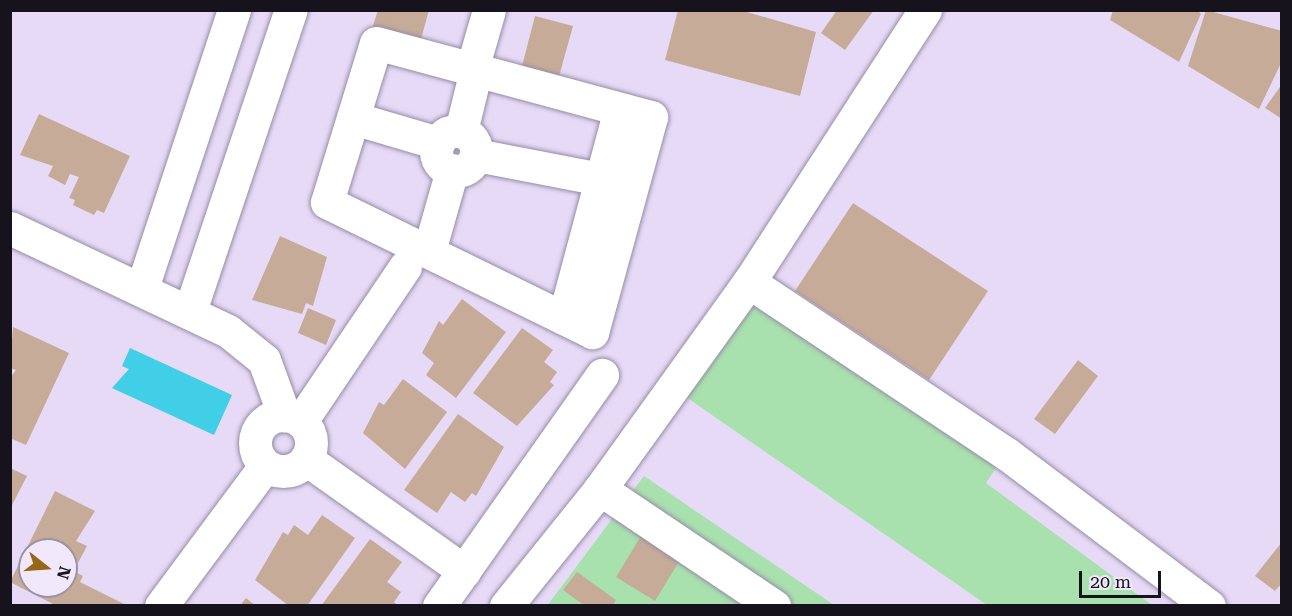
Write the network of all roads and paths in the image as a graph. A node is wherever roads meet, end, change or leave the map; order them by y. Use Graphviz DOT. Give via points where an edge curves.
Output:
graph roads {
  1 [pos="234,10"];
  2 [pos="291,10"];
  3 [pos="489,10"];
  4 [pos="925,10"];
  5 [pos="474,70"];
  6 [pos="620,109"];
  7 [pos="353,118"];
  8 [pos="457,150"];
  9 [pos="601,179"];
  10 [pos="10,228"];
  11 [pos="417,259"];
  12 [pos="749,282"];
  13 [pos="142,288"];
  14 [pos="190,311"];
  15 [pos="564,318"];
  16 [pos="602,375"];
  17 [pos="293,418"];
  18 [pos="306,459"];
  19 [pos="265,466"];
  20 [pos="600,489"];
  21 [pos="464,571"];
  22 [pos="162,606"];
  23 [pos="439,606"];
  24 [pos="506,606"];
  25 [pos="774,606"];
  26 [pos="1209,606"];
  1 -- 13 [label="street"];
  2 -- 14 [label="street"];
  3 -- 5 [label="street"];
  4 -- 12 [label="street"];
  5 -- 6 [label="street"];
  5 -- 7 [label="street" via="376,44"];
  5 -- 8 [label="street"];
  6 -- 9 [label="street"];
  6 -- 15 [label="street" via="651,117 648,129 592,332"];
  7 -- 8 [label="street"];
  7 -- 11 [label="street" via="327,202"];
  8 -- 9 [label="street"];
  8 -- 11 [label="street"];
  9 -- 15 [label="street"];
  10 -- 13 [label="street"];
  11 -- 15 [label="street"];
  11 -- 17 [label="street"];
  12 -- 20 [label="street"];
  12 -- 26 [label="street" via="1007,454"];
  13 -- 14 [label="street"];
  14 -- 17 [label="street" via="228,331 264,360"];
  16 -- 21 [label="street"];
  17 -- 18 [label="street" via="311,437"];
  17 -- 19 [label="street" via="267,420 256,433 255,451"];
  18 -- 19 [label="street" via="289,471"];
  18 -- 21 [label="street"];
  19 -- 22 [label="street"];
  20 -- 24 [label="street"];
  20 -- 25 [label="street"];
  21 -- 23 [label="street"];
}
